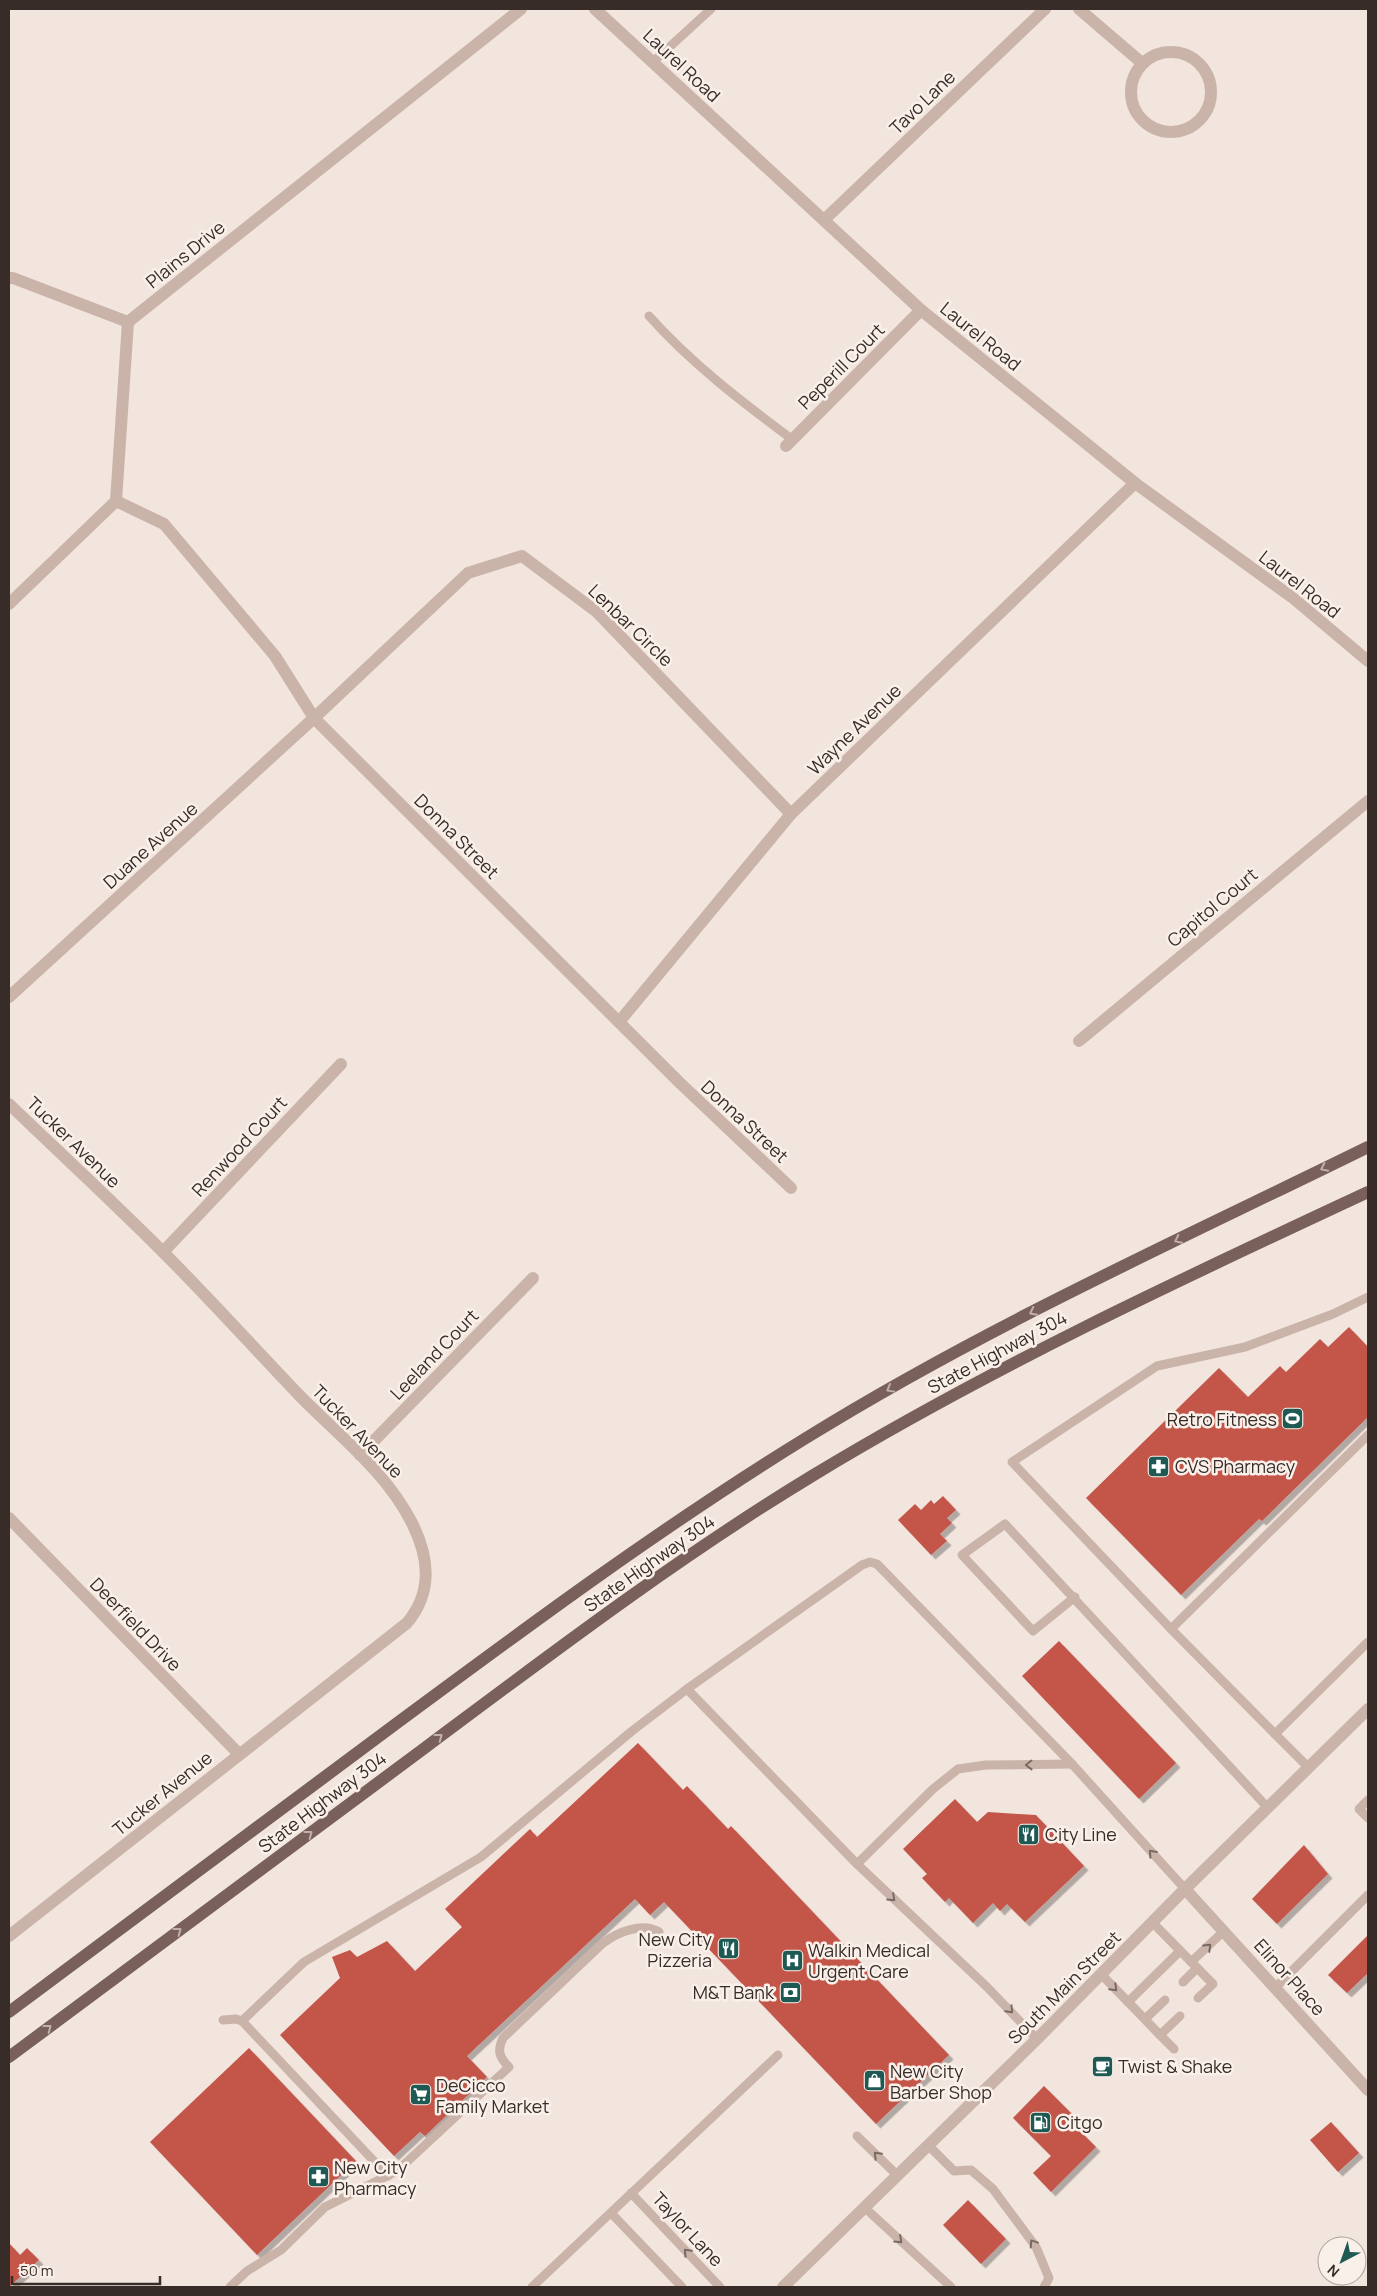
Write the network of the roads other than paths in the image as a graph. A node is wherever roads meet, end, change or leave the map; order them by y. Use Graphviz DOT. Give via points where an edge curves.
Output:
graph roads {
  1 [pos="521,9"];
  2 [pos="595,9"];
  3 [pos="712,9"];
  4 [pos="1045,9"];
  5 [pos="1079,9"];
  6 [pos="653,62"];
  7 [pos="1142,63"];
  8 [pos="824,220"];
  9 [pos="9,278"];
  10 [pos="921,310"];
  11 [pos="649,316"];
  12 [pos="128,322"];
  13 [pos="790,443"];
  14 [pos="1135,483"];
  15 [pos="116,501"];
  16 [pos="9,604"];
  17 [pos="1368,661"];
  18 [pos="314,718"];
  19 [pos="1368,801"];
  20 [pos="791,814"];
  21 [pos="9,996"];
  22 [pos="619,1022"];
  23 [pos="1079,1040"];
  24 [pos="341,1064"];
  25 [pos="9,1104"];
  26 [pos="1368,1147"];
  27 [pos="791,1188"];
  28 [pos="1368,1192"];
  29 [pos="163,1252"];
  30 [pos="533,1278"];
  31 [pos="1368,1297"];
  32 [pos="1368,1435"];
  33 [pos="360,1455"];
  34 [pos="9,1518"];
  35 [pos="1075,1597"];
  36 [pos="1171,1629"];
  37 [pos="1368,1642"];
  38 [pos="687,1689"];
  39 [pos="1368,1710"];
  40 [pos="1275,1734"];
  41 [pos="239,1754"];
  42 [pos="1072,1764"];
  43 [pos="1309,1768"];
  44 [pos="1368,1800"];
  45 [pos="1268,1808"];
  46 [pos="1368,1818"];
  47 [pos="857,1864"];
  48 [pos="1185,1889"];
  49 [pos="1368,1895"];
  50 [pos="1152,1922"];
  51 [pos="11,1929"];
  52 [pos="1224,1931"];
  53 [pos="659,1932"];
  54 [pos="1180,1950"];
  55 [pos="1194,1965"];
  56 [pos="1101,1974"];
  57 [pos="1183,1982"];
  58 [pos="1276,1987"];
  59 [pos="1198,1998"];
  60 [pos="1165,2000"];
  61 [pos="1128,2002"];
  62 [pos="9,2012"];
  63 [pos="1180,2016"];
  64 [pos="1145,2019"];
  65 [pos="223,2020"];
  66 [pos="242,2021"];
  67 [pos="1160,2035"];
  68 [pos="1038,2039"];
  69 [pos="1174,2050"];
  70 [pos="778,2055"];
  71 [pos="9,2057"];
  72 [pos="1368,2090"];
  73 [pos="857,2136"];
  74 [pos="928,2145"];
  75 [pos="897,2175"];
  76 [pos="388,2176"];
  77 [pos="631,2193"];
  78 [pos="864,2207"];
  79 [pos="611,2213"];
  80 [pos="230,2287"];
  81 [pos="532,2287"];
  82 [pos="682,2287"];
  83 [pos="720,2287"];
  84 [pos="783,2287"];
  85 [pos="951,2287"];
  86 [pos="1044,2287"];
  1 -- 12 [label="street, Plains Drive"];
  2 -- 6 [label="street, Laurel Road"];
  3 -- 6 [label="lane"];
  4 -- 8 [label="street, Tavo Lane"];
  5 -- 7 [label="street"];
  6 -- 8 [label="street, Laurel Road"];
  7 -- 7 [label="street" via="1167,51 1181,52 1198,61 1212,86 1211,100 1202,119 1177,132 1162,132 1141,120 1133,108 1130,94 1132,80"];
  8 -- 10 [label="street, Laurel Road"];
  9 -- 12 [label="street"];
  10 -- 13 [label="street, Peperill Court"];
  10 -- 14 [label="street, Laurel Road"];
  11 -- 13 [label="lane" via="673,344"];
  12 -- 15 [label="street"];
  14 -- 17 [label="street, Laurel Road" via="1293,598"];
  14 -- 20 [label="street, Wayne Avenue"];
  15 -- 16 [label="street"];
  15 -- 18 [label="street, Donna Street" via="164,524 275,656"];
  18 -- 20 [label="street, Lenbar Circle" via="468,573 522,556 597,612"];
  18 -- 21 [label="street, Duane Avenue"];
  18 -- 22 [label="street, Donna Street"];
  19 -- 23 [label="street, Capitol Court"];
  20 -- 22 [label="street, Wayne Avenue"];
  22 -- 27 [label="street, Donna Street"];
  24 -- 29 [label="street, Renwood Court"];
  25 -- 29 [label="street, Tucker Avenue"];
  26 -- 62 [label="main road, State Highway 304, one-way" via="976,1341 841,1416 727,1487 556,1605"];
  71 -- 28 [label="main road, State Highway 304, one-way" via="696,1550 904,1421 1006,1366 1151,1293"];
  29 -- 33 [label="street, Tucker Avenue"];
  30 -- 33 [label="street, Leeland Court"];
  31 -- 36 [label="lane" via="1333,1314 1244,1347 1157,1366 1012,1462"];
  32 -- 36 [label="lane"];
  33 -- 41 [label="street, Tucker Avenue" via="392,1491 414,1527 426,1577 422,1600 416,1613 394,1634"];
  34 -- 41 [label="street, Deerfield Drive"];
  35 -- 35 [label="lane" via="1005,1524 962,1556 1032,1631"];
  35 -- 45 [label="lane"];
  36 -- 40 [label="lane"];
  37 -- 40 [label="lane"];
  38 -- 42 [label="lane" via="870,1562 877,1564"];
  38 -- 47 [label="lane"];
  38 -- 66 [label="lane" via="481,1857 304,1962"];
  39 -- 43 [label="street, South Main Street"];
  40 -- 43 [label="lane"];
  41 -- 51 [label="street, Tucker Avenue"];
  42 -- 47 [label="lane, one-way" via="958,1769"];
  48 -- 42 [label="lane, one-way"];
  43 -- 45 [label="street, South Main Street"];
  44 -- 46 [label="lane" via="1359,1810"];
  45 -- 48 [label="street, South Main Street"];
  47 -- 68 [label="lane, one-way"];
  48 -- 50 [label="street, South Main Street"];
  48 -- 52 [label="street, Elinor Place"];
  49 -- 58 [label="lane"];
  50 -- 54 [label="lane"];
  50 -- 56 [label="street, South Main Street"];
  55 -- 52 [label="lane, one-way"];
  52 -- 58 [label="street, Elinor Place"];
  53 -- 76 [label="lane" via="652,1927 642,1928 621,1933 603,1944 504,2038 499,2054 509,2067"];
  54 -- 55 [label="lane"];
  54 -- 61 [label="lane"];
  55 -- 57 [label="lane"];
  55 -- 59 [label="lane" via="1213,1984"];
  56 -- 61 [label="lane, one-way"];
  56 -- 68 [label="street, South Main Street"];
  58 -- 72 [label="street, Elinor Place"];
  60 -- 64 [label="lane"];
  61 -- 64 [label="lane"];
  63 -- 67 [label="lane"];
  64 -- 67 [label="lane"];
  65 -- 66 [label="lane"];
  66 -- 76 [label="lane"];
  67 -- 69 [label="lane"];
  68 -- 74 [label="street, South Main Street"];
  70 -- 77 [label="lane"];
  75 -- 73 [label="lane, one-way"];
  74 -- 75 [label="street, South Main Street"];
  86 -- 74 [label="lane, one-way" via="1049,2278 1036,2247 993,2190 971,2170 954,2171"];
  75 -- 78 [label="street, South Main Street"];
  76 -- 80 [label="lane" via="325,2207 281,2250 247,2271"];
  77 -- 79 [label="lane"];
  83 -- 77 [label="lane, Taylor Lane, one-way"];
  78 -- 84 [label="street, South Main Street"];
  78 -- 85 [label="lane, one-way"];
  79 -- 81 [label="lane"];
  79 -- 82 [label="lane"];
}
